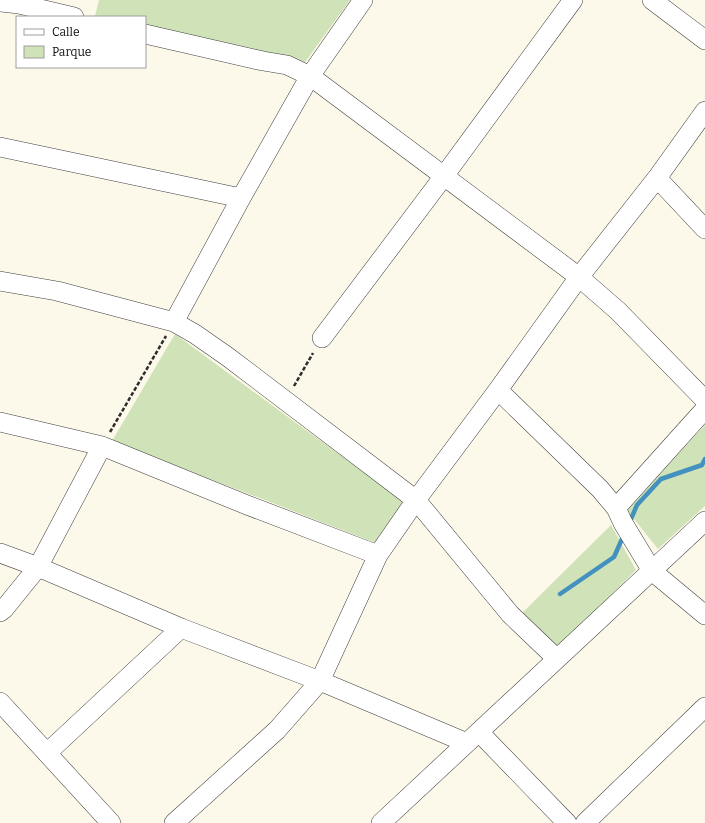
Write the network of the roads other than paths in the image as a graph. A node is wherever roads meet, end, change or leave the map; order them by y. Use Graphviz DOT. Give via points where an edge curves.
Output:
graph roads {
  1 [pos="363,0"];
  2 [pos="573,0"];
  3 [pos="652,0"];
  4 [pos="0,2"];
  5 [pos="20,2"];
  6 [pos="70,16"];
  7 [pos="146,34"];
  8 [pos="705,40"];
  9 [pos="310,76"];
  10 [pos="705,111"];
  11 [pos="0,147"];
  12 [pos="444,176"];
  13 [pos="657,178"];
  14 [pos="241,198"];
  15 [pos="705,229"];
  16 [pos="579,277"];
  17 [pos="0,281"];
  18 [pos="174,322"];
  19 [pos="322,338"];
  20 [pos="498,390"];
  21 [pos="705,400"];
  22 [pos="705,409"];
  23 [pos="0,422"];
  24 [pos="102,446"];
  25 [pos="416,500"];
  26 [pos="616,508"];
  27 [pos="705,521"];
  28 [pos="0,553"];
  29 [pos="378,555"];
  30 [pos="38,568"];
  31 [pos="652,571"];
  32 [pos="0,612"];
  33 [pos="705,615"];
  34 [pos="181,628"];
  35 [pos="557,659"];
  36 [pos="320,681"];
  37 [pos="0,702"];
  38 [pos="705,707"];
  39 [pos="473,737"];
  40 [pos="47,753"];
  41 [pos="111,823"];
  42 [pos="174,823"];
  43 [pos="381,823"];
  44 [pos="567,823"];
  45 [pos="585,823"];
  1 -- 9 [label="street"];
  2 -- 12 [label="street"];
  3 -- 8 [label="street"];
  4 -- 5 [label="street"];
  5 -- 6 [label="street"];
  7 -- 9 [label="street" via="287,65"];
  9 -- 12 [label="street"];
  9 -- 14 [label="street"];
  10 -- 13 [label="street"];
  11 -- 14 [label="street"];
  12 -- 16 [label="street"];
  12 -- 19 [label="street"];
  13 -- 15 [label="street"];
  13 -- 16 [label="street"];
  14 -- 18 [label="street"];
  16 -- 20 [label="street"];
  16 -- 21 [label="street" via="618,311"];
  17 -- 18 [label="street" via="57,291"];
  18 -- 25 [label="street" via="228,357"];
  20 -- 25 [label="street"];
  20 -- 26 [label="street" via="600,488"];
  22 -- 26 [label="street"];
  23 -- 24 [label="street"];
  24 -- 29 [label="street"];
  24 -- 30 [label="street"];
  25 -- 29 [label="street"];
  25 -- 35 [label="street" via="510,614"];
  26 -- 31 [label="street"];
  27 -- 31 [label="street"];
  28 -- 30 [label="street"];
  29 -- 36 [label="street"];
  30 -- 32 [label="street"];
  30 -- 34 [label="street"];
  31 -- 33 [label="street"];
  31 -- 35 [label="street"];
  34 -- 36 [label="street"];
  34 -- 40 [label="street"];
  35 -- 39 [label="street"];
  36 -- 39 [label="street"];
  36 -- 42 [label="street" via="277,730"];
  37 -- 40 [label="street"];
  38 -- 45 [label="street"];
  39 -- 43 [label="street"];
  39 -- 44 [label="street"];
  40 -- 41 [label="street"];
}
